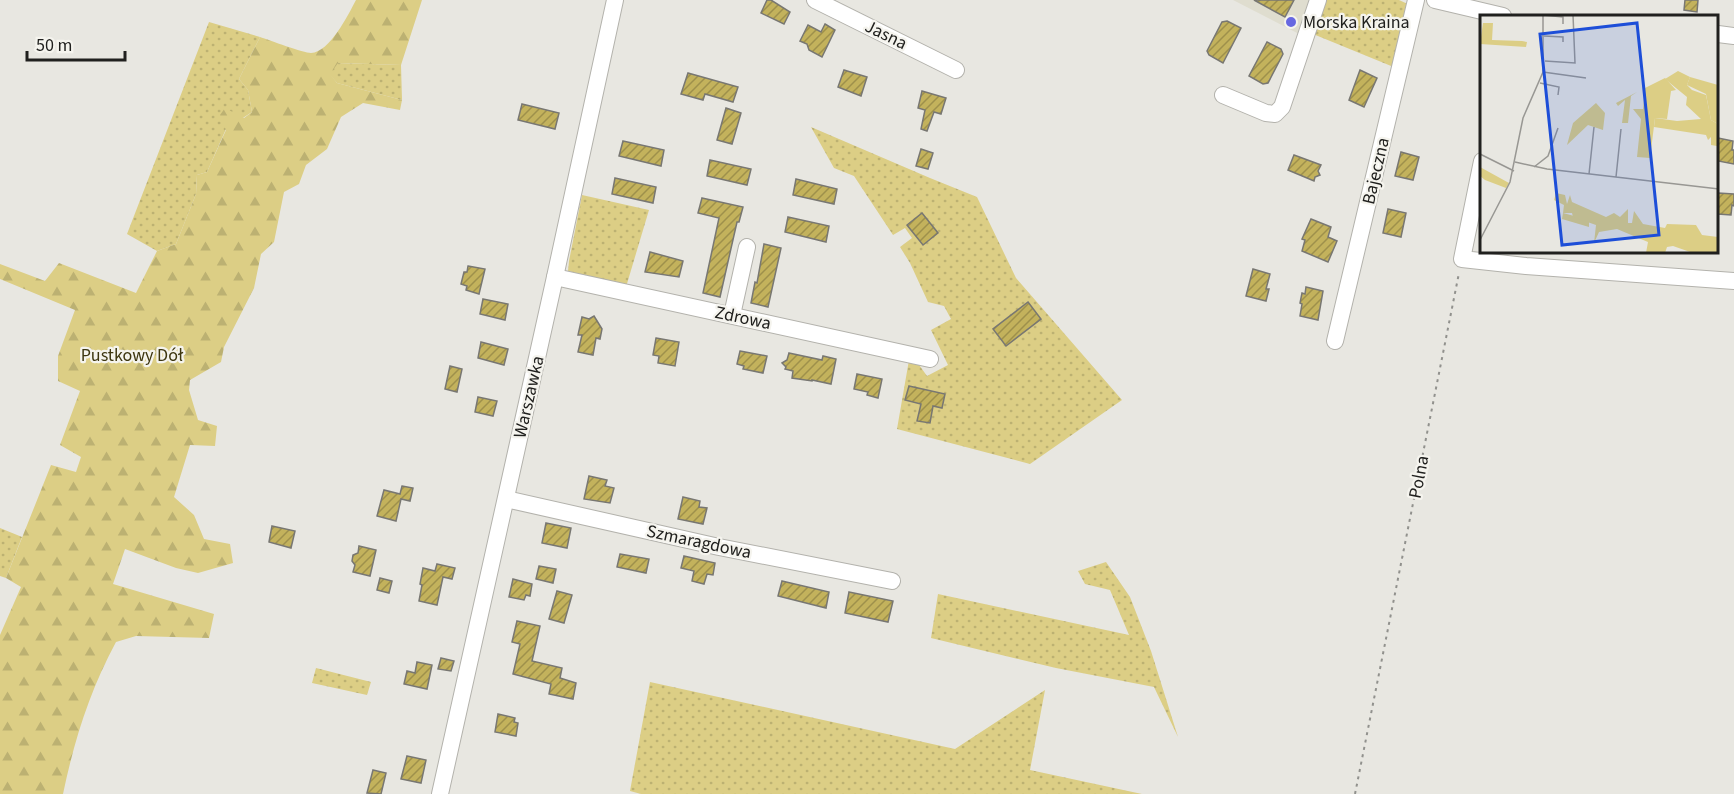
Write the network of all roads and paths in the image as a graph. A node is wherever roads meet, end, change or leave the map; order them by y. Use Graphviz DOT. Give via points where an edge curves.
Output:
graph roads {
  1 [pos="615,0"];
  2 [pos="815,0"];
  3 [pos="1318,0"];
  4 [pos="1416,0"];
  5 [pos="1435,0"];
  6 [pos="1499,15"];
  7 [pos="1719,34"];
  8 [pos="1734,36"];
  9 [pos="956,70"];
  10 [pos="1223,95"];
  11 [pos="1480,171"];
  12 [pos="747,247"];
  13 [pos="1462,259"];
  14 [pos="555,277"];
  15 [pos="1734,281"];
  16 [pos="732,315"];
  17 [pos="1335,341"];
  18 [pos="930,359"];
  19 [pos="506,499"];
  20 [pos="892,581"];
  21 [pos="440,794"];
  22 [pos="1356,794"];
  1 -- 14 [label="street, Warszawka"];
  2 -- 9 [label="street, Jasna"];
  3 -- 10 [label="street" via="1282,106 1275,114"];
  4 -- 17 [label="street, Bajeczna"];
  5 -- 6 [label="street"];
  7 -- 8 [label="street"];
  11 -- 13 [label="street"];
  12 -- 16 [label="street"];
  13 -- 15 [label="street"];
  13 -- 22 [label="path, Polna"];
  14 -- 16 [label="street, Zdrowa"];
  14 -- 19 [label="street, Warszawka"];
  16 -- 18 [label="street, Zdrowa"];
  19 -- 20 [label="street, Szmaragdowa"];
  19 -- 21 [label="street, Warszawka"];
}
